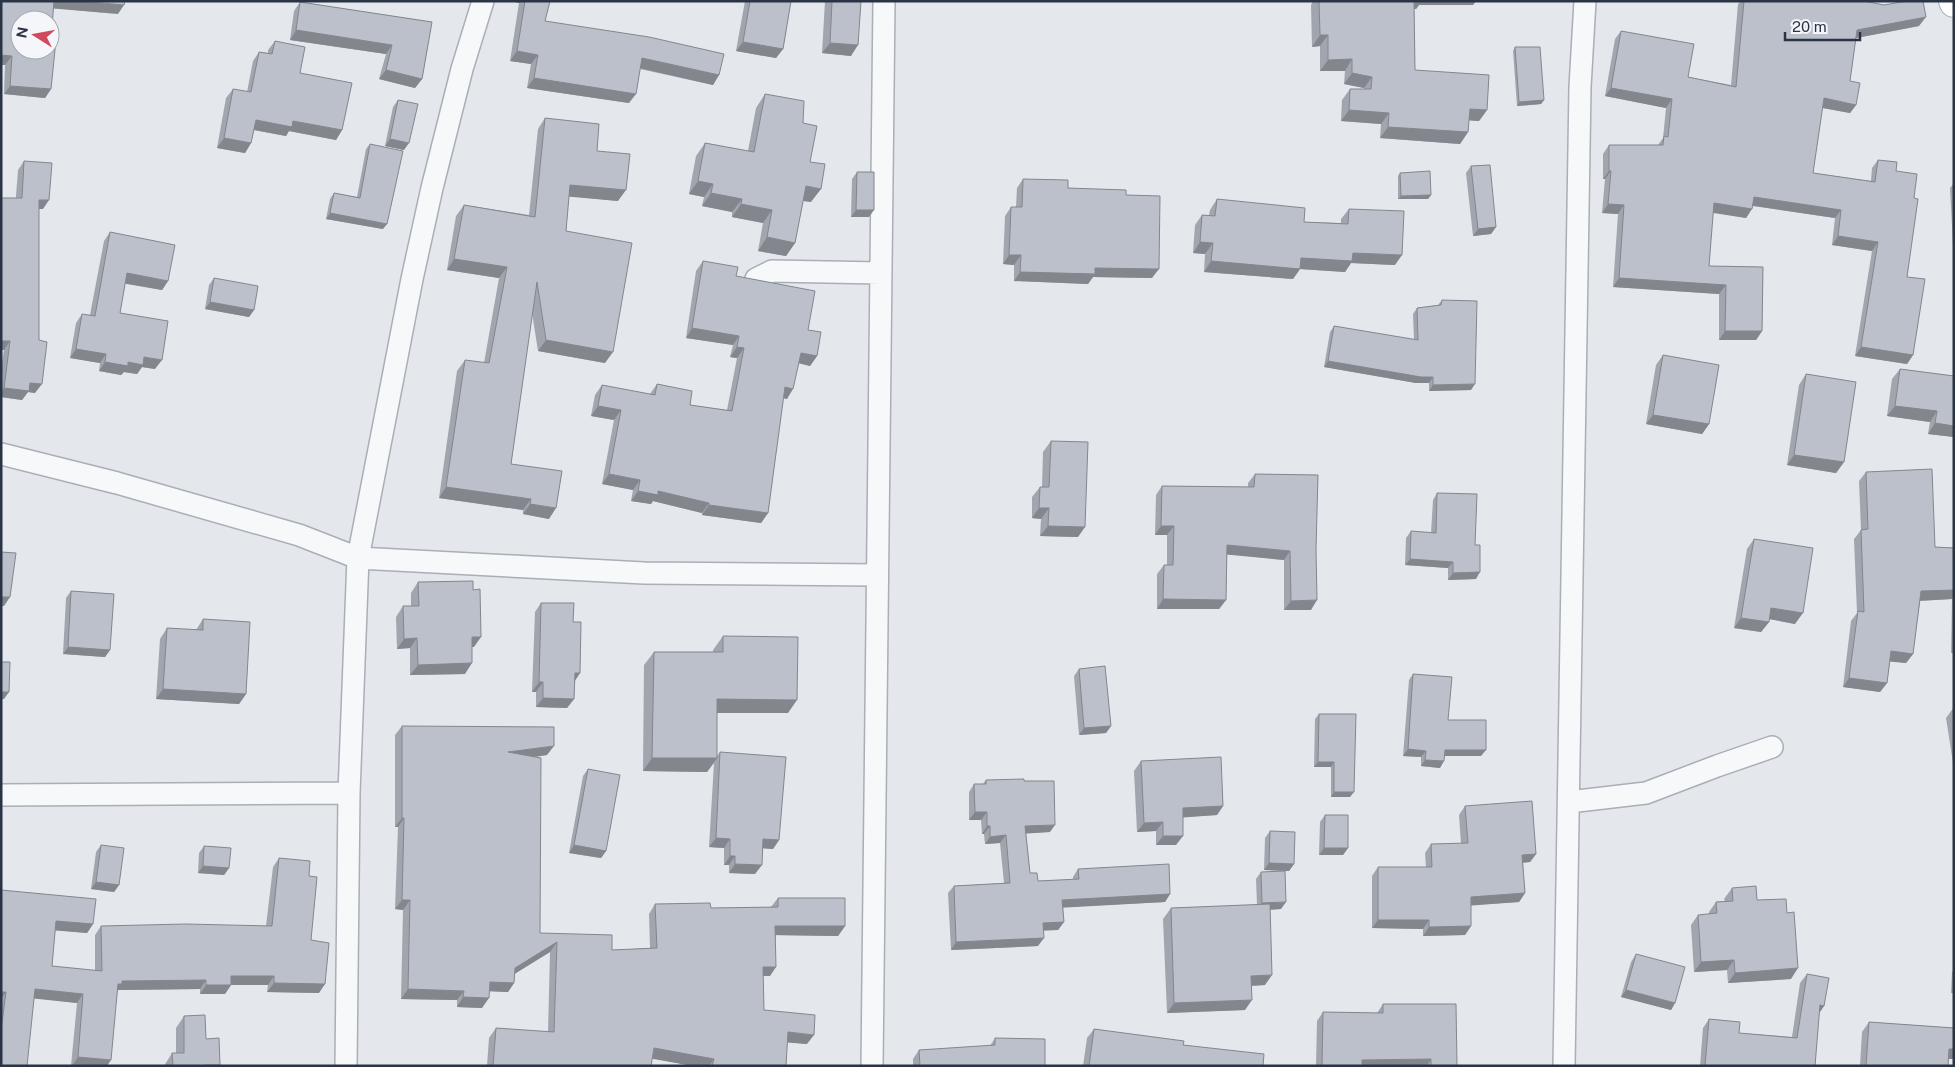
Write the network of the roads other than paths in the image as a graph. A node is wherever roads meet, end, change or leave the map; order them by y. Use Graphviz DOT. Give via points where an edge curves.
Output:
graph roads {
  1 [pos="483,1"];
  2 [pos="884,1"];
  3 [pos="1584,1"];
  4 [pos="881,273"];
  5 [pos="756,279"];
  6 [pos="1,454"];
  7 [pos="358,558"];
  8 [pos="877,575"];
  9 [pos="1772,747"];
  10 [pos="349,793"];
  11 [pos="1,795"];
  12 [pos="1569,802"];
  13 [pos="346,1066"];
  14 [pos="872,1066"];
  15 [pos="1564,1066"];
  1 -- 7 [label="street" via="432,188"];
  2 -- 4 [label="street"];
  3 -- 12 [label="street"];
  4 -- 5 [label="street" via="772,271"];
  4 -- 8 [label="street"];
  6 -- 7 [label="street" via="117,482 299,535"];
  7 -- 8 [label="street" via="644,573"];
  7 -- 10 [label="street"];
  8 -- 14 [label="street"];
  9 -- 12 [label="street" via="1646,793"];
  10 -- 11 [label="street"];
  10 -- 13 [label="street"];
  12 -- 15 [label="street"];
}
